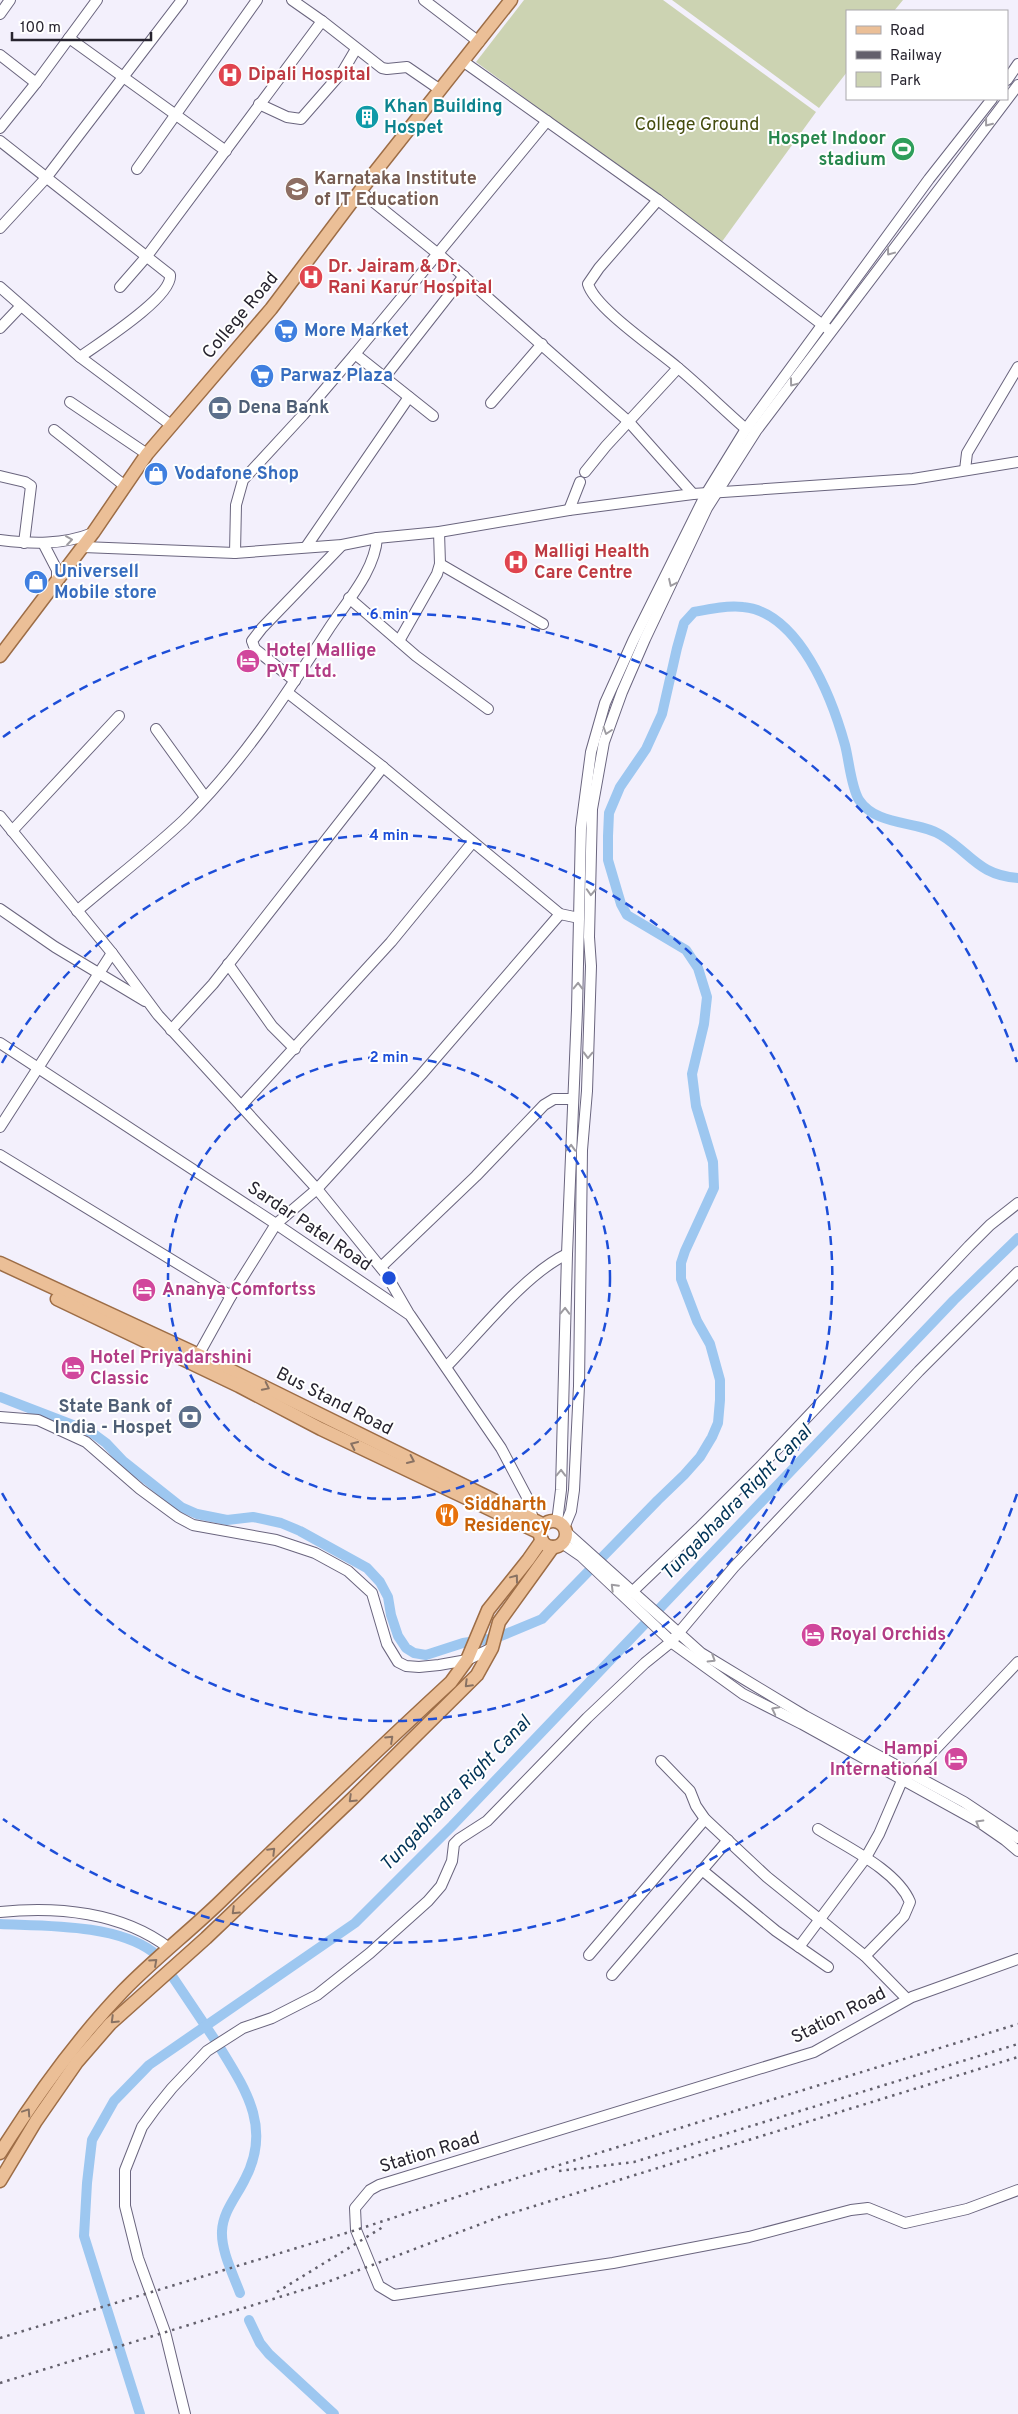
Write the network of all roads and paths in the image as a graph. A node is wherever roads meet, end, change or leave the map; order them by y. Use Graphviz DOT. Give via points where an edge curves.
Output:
graph roads {
  1 [pos="97,0"];
  2 [pos="182,0"];
  3 [pos="257,0"];
  4 [pos="292,0"];
  5 [pos="424,0"];
  6 [pos="512,0"];
  7 [pos="322,21"];
  8 [pos="69,38"];
  9 [pos="479,42"];
  10 [pos="356,49"];
  11 [pos="0,55"];
  12 [pos="464,62"];
  13 [pos="1018,64"];
  14 [pos="123,76"];
  15 [pos="1008,79"];
  16 [pos="36,83"];
  17 [pos="1018,85"];
  18 [pos="439,89"];
  19 [pos="1008,98"];
  20 [pos="991,100"];
  21 [pos="1006,100"];
  22 [pos="259,104"];
  23 [pos="176,114"];
  24 [pos="547,121"];
  25 [pos="0,127"];
  26 [pos="0,141"];
  27 [pos="226,151"];
  28 [pos="137,169"];
  29 [pos="46,178"];
  30 [pos="360,191"];
  31 [pos="658,200"];
  32 [pos="0,228"];
  33 [pos="437,253"];
  34 [pos="147,256"];
  35 [pos="464,276"];
  36 [pos="120,286"];
  37 [pos="0,288"];
  38 [pos="20,307"];
  39 [pos="0,328"];
  40 [pos="827,328"];
  41 [pos="542,344"];
  42 [pos="355,354"];
  43 [pos="80,357"];
  44 [pos="1018,367"];
  45 [pos="678,368"];
  46 [pos="384,378"];
  47 [pos="408,397"];
  48 [pos="70,402"];
  49 [pos="491,403"];
  50 [pos="433,416"];
  51 [pos="629,422"];
  52 [pos="171,425"];
  53 [pos="746,429"];
  54 [pos="54,430"];
  55 [pos="147,454"];
  56 [pos="1018,462"];
  57 [pos="965,470"];
  58 [pos="0,476"];
  59 [pos="125,486"];
  60 [pos="718,493"];
  61 [pos="693,494"];
  62 [pos="706,494"];
  63 [pos="569,510"];
  64 [pos="439,532"];
  65 [pos="93,533"];
  66 [pos="378,538"];
  67 [pos="0,540"];
  68 [pos="24,543"];
  69 [pos="43,543"];
  70 [pos="342,545"];
  71 [pos="83,546"];
  72 [pos="306,547"];
  73 [pos="235,553"];
  74 [pos="440,564"];
  75 [pos="57,580"];
  76 [pos="349,598"];
  77 [pos="544,624"];
  78 [pos="399,641"];
  79 [pos="0,656"];
  80 [pos="295,681"];
  81 [pos="288,693"];
  82 [pos="488,709"];
  83 [pos="119,716"];
  84 [pos="156,729"];
  85 [pos="383,768"];
  86 [pos="205,796"];
  87 [pos="0,816"];
  88 [pos="12,831"];
  89 [pos="472,843"];
  90 [pos="0,909"];
  91 [pos="77,911"];
  92 [pos="560,914"];
  93 [pos="579,918"];
  94 [pos="112,953"];
  95 [pos="228,964"];
  96 [pos="99,974"];
  97 [pos="149,1004"];
  98 [pos="171,1030"];
  99 [pos="0,1043"];
  100 [pos="295,1049"];
  101 [pos="39,1068"];
  102 [pos="573,1099"];
  103 [pos="241,1106"];
  104 [pos="0,1127"];
  105 [pos="0,1155"];
  106 [pos="317,1189"];
  107 [pos="1018,1203"];
  108 [pos="276,1224"];
  109 [pos="567,1254"];
  110 [pos="0,1263"];
  111 [pos="380,1267"];
  112 [pos="0,1272"];
  113 [pos="1018,1272"];
  114 [pos="231,1296"];
  115 [pos="410,1315"];
  116 [pos="196,1360"];
  117 [pos="447,1366"];
  118 [pos="0,1417"];
  119 [pos="540,1529"];
  120 [pos="561,1534"];
  121 [pos="634,1598"];
  122 [pos="672,1636"];
  123 [pos="492,1646"];
  124 [pos="469,1655"];
  125 [pos="1018,1662"];
  126 [pos="661,1761"];
  127 [pos="909,1772"];
  128 [pos="901,1781"];
  129 [pos="705,1819"];
  130 [pos="818,1829"];
  131 [pos="1018,1838"];
  132 [pos="728,1840"];
  133 [pos="1018,1851"];
  134 [pos="865,1859"];
  135 [pos="702,1870"];
  136 [pos="0,1912"];
  137 [pos="820,1920"];
  138 [pos="799,1947"];
  139 [pos="169,1948"];
  140 [pos="589,1956"];
  141 [pos="865,1956"];
  142 [pos="1018,1958"];
  143 [pos="828,1967"];
  144 [pos="612,1974"];
  145 [pos="907,1999"];
  146 [pos="0,2153"];
  147 [pos="0,2181"];
  148 [pos="1018,2190"];
  149 [pos="185,2414"];
  1 -- 8 [label="street"];
  2 -- 14 [label="street"];
  3 -- 23 [label="street"];
  4 -- 7 [label="street"];
  5 -- 9 [label="street"];
  6 -- 9 [label="main road, College Road"];
  7 -- 10 [label="street"];
  7 -- 22 [label="street"];
  8 -- 14 [label="street"];
  8 -- 16 [label="street"];
  9 -- 12 [label="main road, College Road"];
  10 -- 18 [label="street" via="382,68 408,67"];
  10 -- 22 [label="street" via="343,71 301,119 287,117"];
  11 -- 16 [label="street"];
  12 -- 18 [label="main road, College Road"];
  12 -- 24 [label="street"];
  13 -- 15 [label="street"];
  14 -- 23 [label="street"];
  14 -- 29 [label="street"];
  16 -- 25 [label="street"];
  17 -- 19 [label="street, one-way"];
  18 -- 30 [label="main road, College Road"];
  20 -- 40 [label="street" via="929,179"];
  21 -- 40 [label="street, one-way"];
  22 -- 27 [label="street"];
  23 -- 27 [label="street"];
  23 -- 28 [label="street"];
  24 -- 31 [label="street"];
  24 -- 33 [label="street"];
  26 -- 29 [label="street"];
  27 -- 34 [label="street"];
  29 -- 32 [label="street"];
  29 -- 34 [label="street"];
  30 -- 33 [label="street"];
  30 -- 52 [label="main road, College Road" via="271,309"];
  31 -- 40 [label="street"];
  31 -- 45 [label="street" via="598,268 588,284 602,306"];
  33 -- 35 [label="street"];
  33 -- 42 [label="street"];
  34 -- 36 [label="street"];
  34 -- 43 [label="street" via="170,275 163,292 148,307"];
  35 -- 41 [label="street"];
  35 -- 46 [label="street"];
  37 -- 38 [label="street"];
  38 -- 39 [label="street"];
  38 -- 43 [label="street"];
  40 -- 53 [label="street"];
  40 -- 60 [label="street, one-way"];
  41 -- 49 [label="street"];
  41 -- 51 [label="street"];
  42 -- 46 [label="street"];
  42 -- 73 [label="street" via="243,480 236,505"];
  43 -- 52 [label="street"];
  44 -- 57 [label="street" via="967,453"];
  45 -- 51 [label="street"];
  45 -- 53 [label="street"];
  46 -- 47 [label="street"];
  47 -- 50 [label="street"];
  47 -- 72 [label="street"];
  48 -- 55 [label="street"];
  51 -- 61 [label="street"];
  51 -- 63 [label="street" via="583,477"];
  52 -- 55 [label="main road, College Road"];
  53 -- 62 [label="street"];
  54 -- 59 [label="street"];
  55 -- 59 [label="main road, College Road"];
  56 -- 57 [label="street"];
  57 -- 60 [label="street" via="913,479"];
  58 -- 68 [label="street" via="31,486"];
  59 -- 65 [label="main road, College Road"];
  60 -- 62 [label="street"];
  60 -- 120 [label="street, one-way" via="690,542 622,692 596,775 592,809 589,1033 582,1150 579,1386 574,1490 571,1511"];
  61 -- 62 [label="street"];
  61 -- 63 [label="street"];
  62 -- 93 [label="street" via="605,704 585,786"];
  63 -- 64 [label="street"];
  64 -- 66 [label="street"];
  64 -- 74 [label="street"];
  69 -- 65 [label="street, one-way" via="74,540"];
  65 -- 71 [label="main road, College Road"];
  66 -- 70 [label="street"];
  66 -- 76 [label="street" via="376,553"];
  67 -- 68 [label="street"];
  68 -- 69 [label="street"];
  69 -- 75 [label="street" via="57,570"];
  70 -- 72 [label="street"];
  70 -- 80 [label="street" via="252,641 255,649"];
  71 -- 73 [label="street"];
  71 -- 75 [label="main road, College Road"];
  72 -- 73 [label="street"];
  74 -- 77 [label="street"];
  74 -- 78 [label="street" via="435,580"];
  75 -- 79 [label="main road, College Road"];
  76 -- 78 [label="street"];
  76 -- 80 [label="street"];
  78 -- 82 [label="street"];
  80 -- 81 [label="street"];
  81 -- 85 [label="street"];
  81 -- 86 [label="street"];
  83 -- 88 [label="street"];
  84 -- 86 [label="street"];
  85 -- 89 [label="street"];
  85 -- 95 [label="street"];
  86 -- 91 [label="street" via="184,820"];
  87 -- 88 [label="street"];
  88 -- 91 [label="street"];
  89 -- 92 [label="street"];
  89 -- 100 [label="street" via="391,942"];
  90 -- 96 [label="street"];
  91 -- 94 [label="street"];
  92 -- 93 [label="street"];
  92 -- 106 [label="street" via="421,1076"];
  102 -- 93 [label="street, one-way"];
  94 -- 96 [label="street"];
  94 -- 97 [label="street"];
  95 -- 98 [label="street"];
  95 -- 100 [label="street" via="272,1026"];
  96 -- 97 [label="street"];
  96 -- 101 [label="street"];
  97 -- 98 [label="street"];
  98 -- 103 [label="street"];
  99 -- 101 [label="street, Sardar Patel Road"];
  100 -- 103 [label="street"];
  101 -- 104 [label="street"];
  101 -- 108 [label="street, Sardar Patel Road"];
  109 -- 102 [label="street, one-way"];
  102 -- 111 [label="street" via="554,1099 544,1105 476,1176"];
  103 -- 106 [label="street"];
  105 -- 114 [label="street"];
  106 -- 108 [label="street"];
  106 -- 111 [label="street"];
  107 -- 121 [label="street" via="969,1246"];
  108 -- 114 [label="street"];
  108 -- 115 [label="street, Sardar Patel Road"];
  109 -- 117 [label="street" via="548,1263 525,1284"];
  120 -- 109 [label="street, one-way"];
  110 -- 116 [label="main road, Bus Stand Road"];
  111 -- 115 [label="street"];
  112 -- 116 [label="main road, Bus Stand Road"];
  113 -- 122 [label="street" via="919,1371"];
  114 -- 116 [label="street"];
  115 -- 117 [label="street, Sardar Patel Road"];
  116 -- 119 [label="main road, Bus Stand Road" via="321,1429"];
  117 -- 119 [label="street, Sardar Patel Road" via="501,1448"];
  118 -- 124 [label="street" via="38,1420 86,1442 140,1489 193,1525 276,1540 315,1553 348,1571 372,1593 387,1644 398,1662 419,1668"];
  119 -- 120 [label="main road"];
  119 -- 120 [label="main road, Bus Stand Road" via="546,1545"];
  124 -- 119 [label="main road, one-way" via="485,1615 528,1560"];
  120 -- 121 [label="street"];
  120 -- 123 [label="main road" via="499,1622"];
  121 -- 122 [label="street"];
  122 -- 127 [label="street, one-way" via="805,1716"];
  128 -- 122 [label="street, one-way" via="743,1694"];
  122 -- 149 [label="street" via="487,1821 454,1844 452,1862 441,1886 400,1928 317,1995 272,2018 243,2028 207,2051 172,2088 142,2127 125,2170 125,2206 138,2258 165,2332"];
  123 -- 124 [label="street"];
  123 -- 147 [label="main road, one-way" via="477,1675 353,1798 110,2024 77,2062 41,2113"];
  139 -- 124 [label="main road, one-way" via="451,1682"];
  125 -- 127 [label="street"];
  126 -- 129 [label="street" via="690,1791"];
  127 -- 128 [label="street"];
  127 -- 131 [label="street" via="964,1802"];
  133 -- 128 [label="street, one-way" via="979,1822"];
  128 -- 134 [label="street"];
  129 -- 132 [label="street"];
  129 -- 140 [label="street"];
  130 -- 134 [label="street"];
  132 -- 135 [label="street"];
  132 -- 137 [label="street"];
  134 -- 137 [label="street"];
  134 -- 141 [label="street" via="898,1884 910,1902 904,1916"];
  135 -- 138 [label="street"];
  135 -- 144 [label="street"];
  136 -- 139 [label="street" via="40,1909 102,1918 141,1929"];
  137 -- 138 [label="street"];
  137 -- 141 [label="street"];
  138 -- 143 [label="street"];
  146 -- 139 [label="main road, one-way" via="34,2101 90,2028 124,1990"];
  141 -- 145 [label="street"];
  142 -- 145 [label="street, Station Road"];
  145 -- 148 [label="street, Station Road" via="814,2052 374,2188 355,2208 356,2230 379,2286 394,2295 613,2263 749,2237 859,2209 868,2208 905,2223 967,2209"];
}
